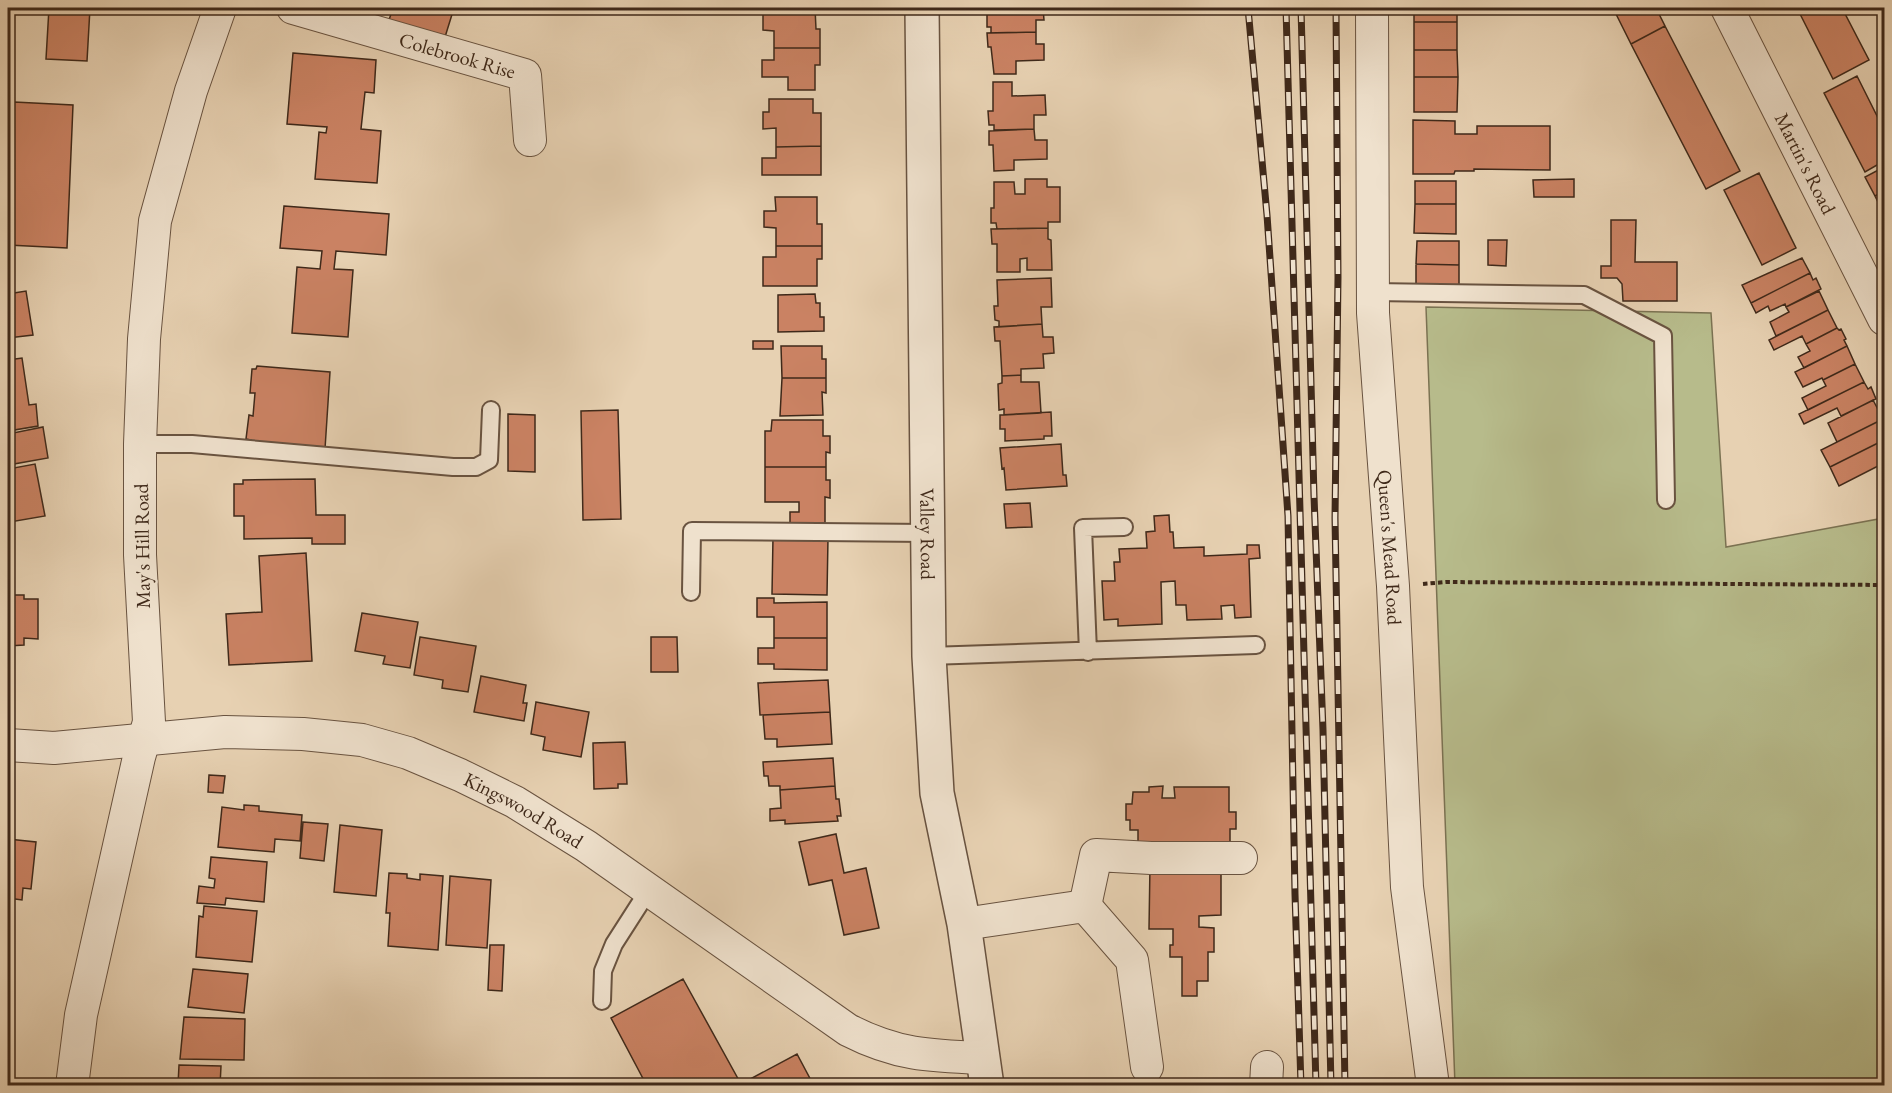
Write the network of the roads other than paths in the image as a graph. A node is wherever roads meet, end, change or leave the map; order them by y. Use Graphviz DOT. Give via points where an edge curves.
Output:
graph roads {
  1 [pos="220,8"];
  2 [pos="293,8"];
  3 [pos="922,8"];
  4 [pos="1372,8"];
  5 [pos="1727,8"];
  6 [pos="530,140"];
  7 [pos="1373,292"];
  8 [pos="1884,319"];
  9 [pos="491,410"];
  10 [pos="140,444"];
  11 [pos="1666,500"];
  12 [pos="1124,527"];
  13 [pos="928,534"];
  14 [pos="691,592"];
  15 [pos="1256,645"];
  16 [pos="1088,652"];
  17 [pos="929,656"];
  18 [pos="145,739"];
  19 [pos="8,745"];
  20 [pos="1241,858"];
  21 [pos="648,891"];
  22 [pos="1085,906"];
  23 [pos="964,924"];
  24 [pos="602,1001"];
  25 [pos="1147,1067"];
  26 [pos="985,1072"];
  27 [pos="72,1086"];
  28 [pos="1433,1086"];
  1 -- 10 [label="street, May's Hill Road" via="191,91 155,221 144,339"];
  2 -- 6 [label="street, Colebrook Rise" via="525,75"];
  3 -- 13 [label="street, Valley Road"];
  4 -- 7 [label="street, Queen's Mead Road"];
  5 -- 8 [label="street, Martin's Road"];
  7 -- 11 [label="lane" via="1584,295 1664,336"];
  7 -- 28 [label="street, Queen's Mead Road" via="1393,586 1407,887"];
  9 -- 10 [label="lane" via="489,460 476,467 192,444"];
  10 -- 18 [label="street, May's Hill Road" via="140,555 149,722"];
  12 -- 16 [label="lane" via="1083,528"];
  13 -- 14 [label="lane" via="692,531"];
  13 -- 17 [label="street, Valley Road"];
  15 -- 16 [label="lane"];
  16 -- 17 [label="lane"];
  17 -- 23 [label="street, Valley Road" via="937,793"];
  18 -- 19 [label="street, Kingswood Road" via="54,748"];
  18 -- 21 [label="street, Kingswood Road" via="225,732 303,734 362,740 408,753 514,802 586,846"];
  18 -- 27 [label="street, May's Hill Road" via="81,1015"];
  20 -- 22 [label="street" via="1096,855"];
  21 -- 24 [label="lane" via="614,945 603,971"];
  21 -- 26 [label="street, Kingswood Road" via="848,1030 899,1051 937,1056"];
  22 -- 23 [label="street"];
  22 -- 25 [label="street" via="1132,960"];
  23 -- 26 [label="street, Valley Road"];
}
